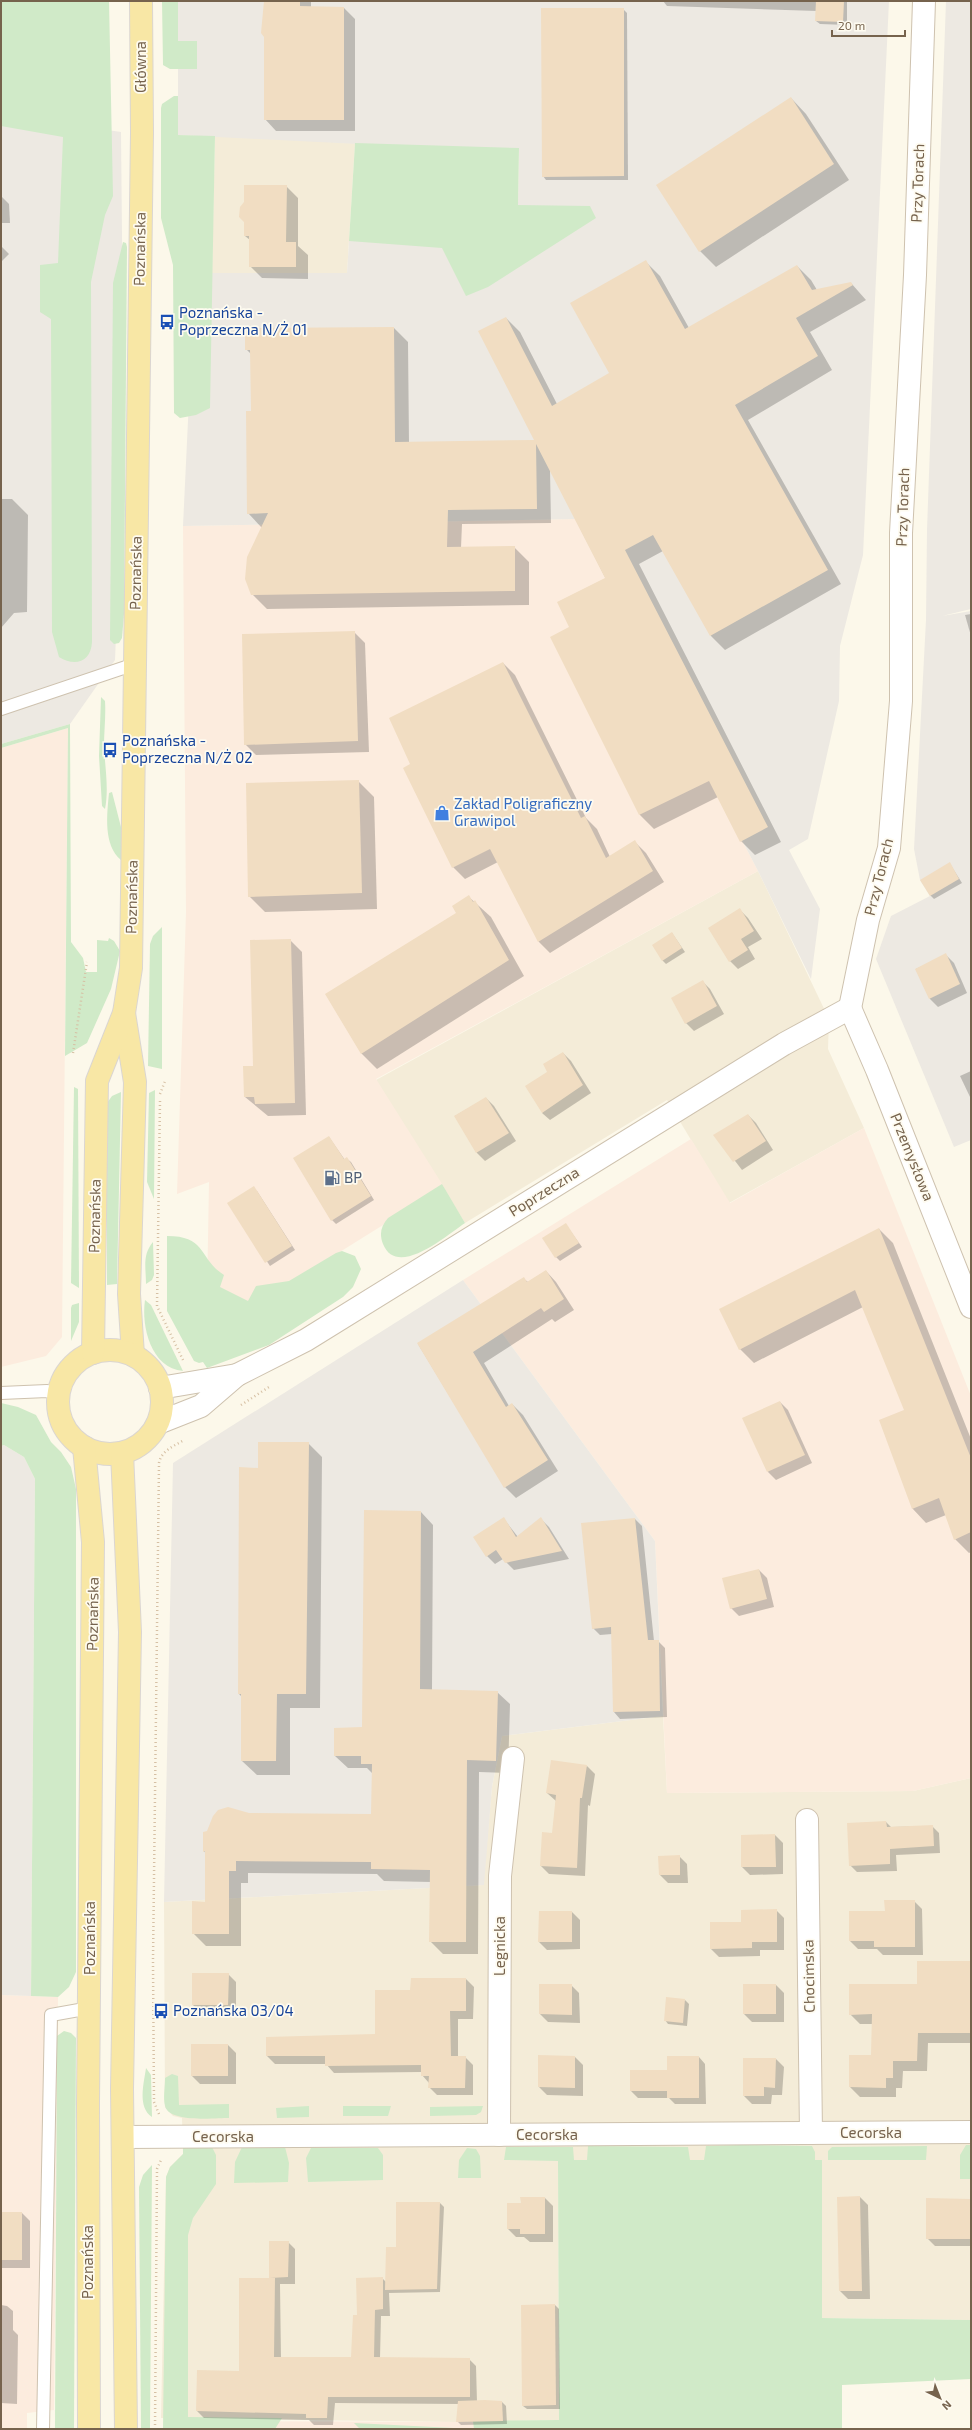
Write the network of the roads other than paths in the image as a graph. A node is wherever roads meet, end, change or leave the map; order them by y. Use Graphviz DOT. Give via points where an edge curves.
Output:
graph roads {
  1 [pos="141,1"];
  2 [pos="924,1"];
  3 [pos="142,133"];
  4 [pos="135,664"];
  5 [pos="1,709"];
  6 [pos="850,1008"];
  7 [pos="124,1013"];
  8 [pos="971,1307"];
  9 [pos="93,1353"];
  10 [pos="133,1355"];
  11 [pos="237,1376"];
  12 [pos="160,1388"];
  13 [pos="1,1393"];
  14 [pos="59,1394"];
  15 [pos="158,1423"];
  16 [pos="84,1447"];
  17 [pos="122,1453"];
  18 [pos="514,1758"];
  19 [pos="807,1820"];
  20 [pos="90,2008"];
  21 [pos="971,2132"];
  22 [pos="810,2133"];
  23 [pos="499,2135"];
  24 [pos="124,2138"];
  25 [pos="43,2429"];
  26 [pos="89,2429"];
  27 [pos="126,2429"];
  1 -- 3 [label="main road, Główna"];
  2 -- 6 [label="street, Przy Torach" via="915,275 901,533 901,701 889,848 868,920"];
  3 -- 4 [label="main road, Poznańska"];
  4 -- 5 [label="lane"];
  4 -- 7 [label="main road, Poznańska" via="131,968"];
  6 -- 8 [label="street, Przemysłowa"];
  6 -- 11 [label="street, Poprzeczna" via="784,1044 306,1340"];
  7 -- 9 [label="main road, Poznańska" via="97,1081"];
  7 -- 10 [label="main road, Poznańska" via="135,1082 129,1294"];
  9 -- 10 [label="main road" via="113,1350"];
  9 -- 14 [label="main road" via="77,1362 65,1376"];
  10 -- 12 [label="main road" via="145,1363 154,1374"];
  11 -- 12 [label="street, Poprzeczna"];
  11 -- 15 [label="street, Poprzeczna" via="201,1406"];
  12 -- 15 [label="main road" via="162,1406"];
  13 -- 14 [label="lane" via="47,1391"];
  14 -- 16 [label="main road" via="58,1410 63,1425 72,1438"];
  15 -- 17 [label="main road" via="149,1437 137,1447"];
  16 -- 17 [label="main road" via="102,1454"];
  16 -- 20 [label="main road, Poznańska" via="94,1542"];
  17 -- 24 [label="main road" via="130,1632 122,2089"];
  18 -- 23 [label="street, Legnicka" via="500,1876"];
  19 -- 22 [label="street, Chocimska"];
  20 -- 25 [label="lane" via="51,2015"];
  20 -- 26 [label="main road, Poznańska"];
  21 -- 22 [label="street, Cecorska"];
  22 -- 23 [label="street, Cecorska"];
  23 -- 24 [label="street, Cecorska"];
  24 -- 27 [label="main road"];
}
